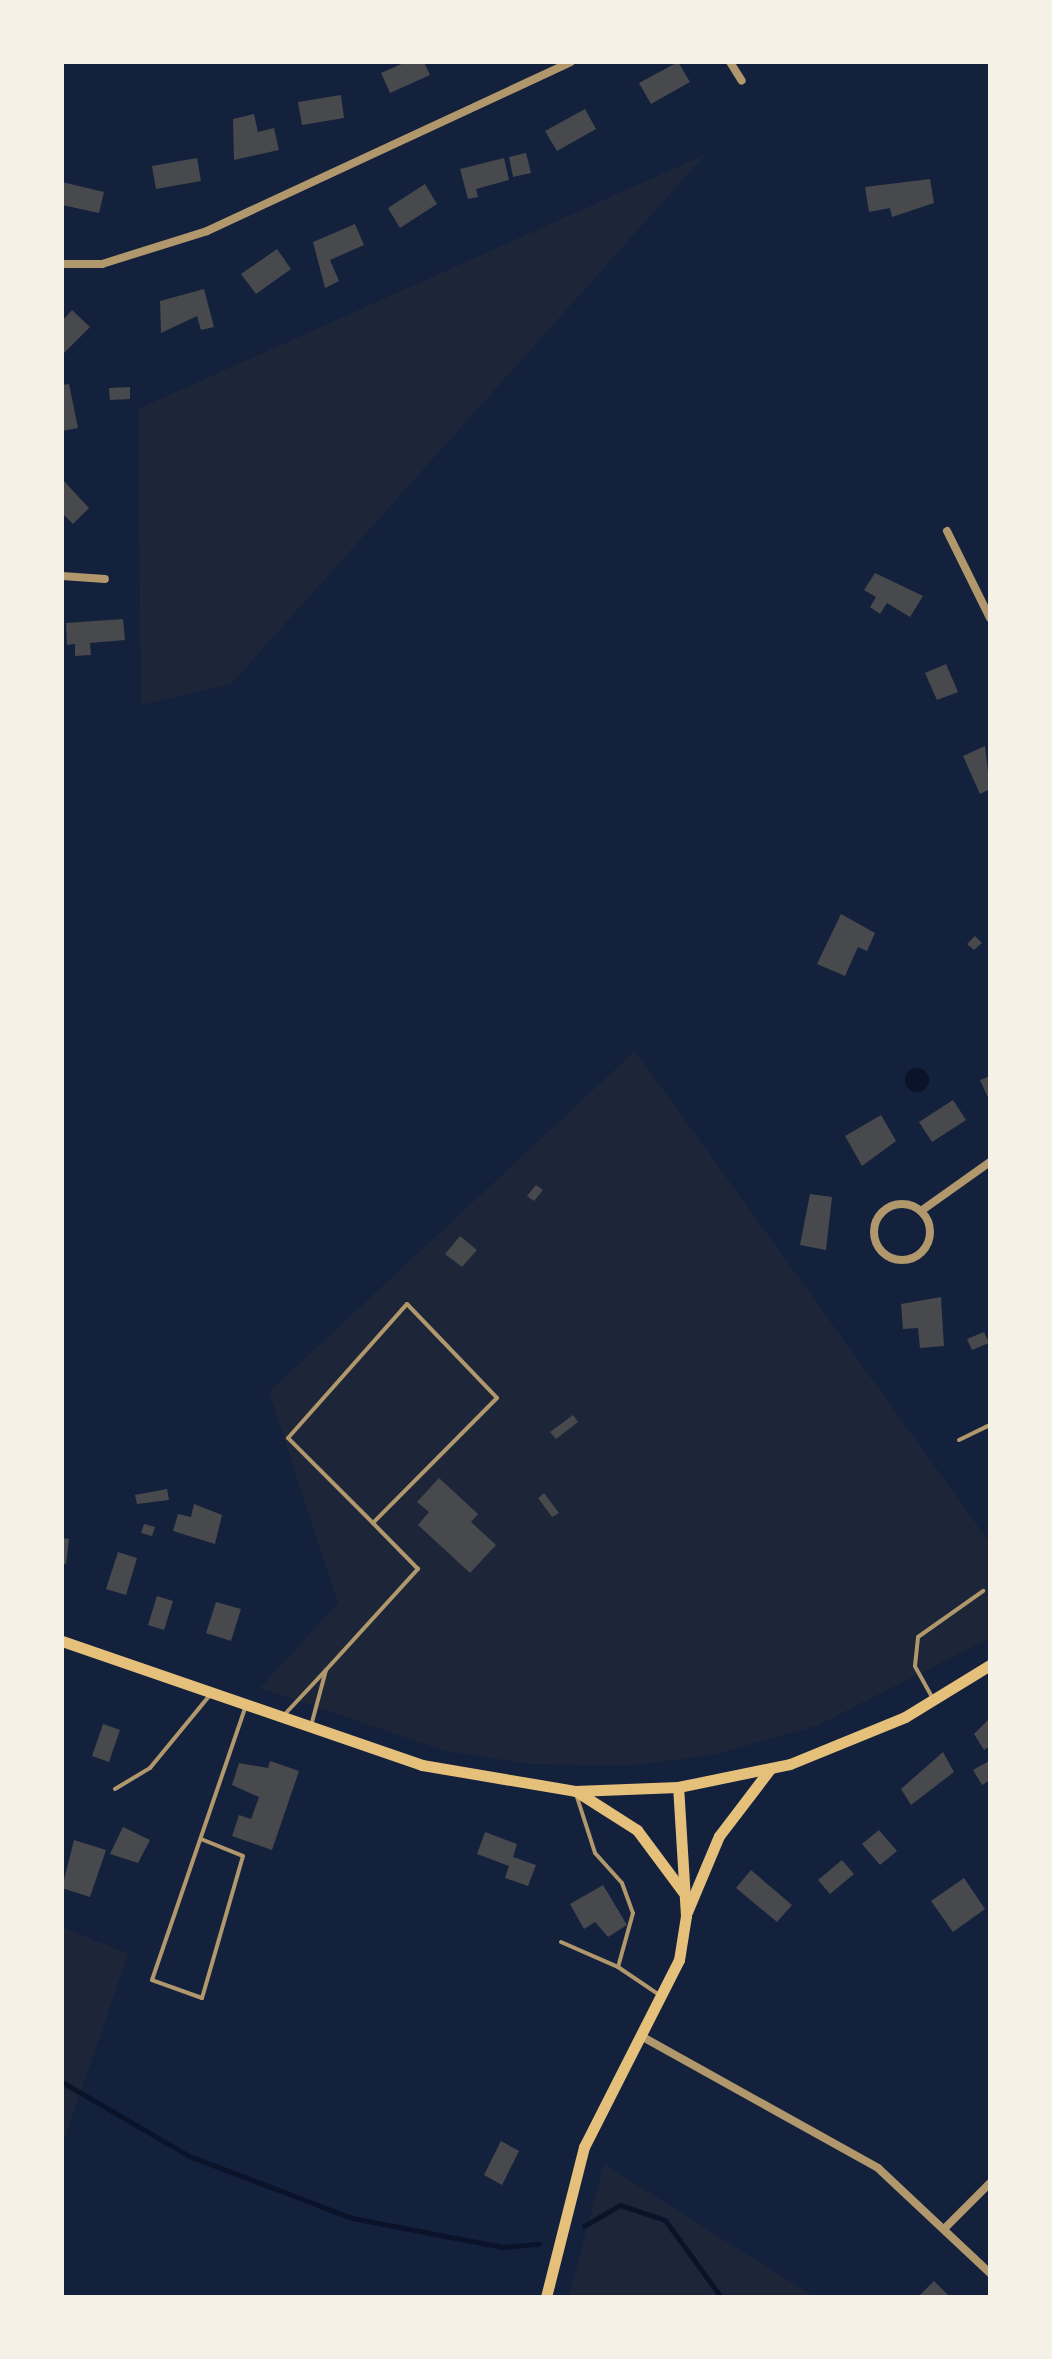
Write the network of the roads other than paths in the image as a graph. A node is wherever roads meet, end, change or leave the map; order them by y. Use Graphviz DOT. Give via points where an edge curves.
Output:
graph roads {
  1 [pos="571,62"];
  2 [pos="730,62"];
  3 [pos="742,81"];
  4 [pos="62,264"];
  5 [pos="947,531"];
  6 [pos="62,576"];
  7 [pos="105,579"];
  8 [pos="990,618"];
  9 [pos="990,1162"];
  10 [pos="921,1211"];
  11 [pos="990,1425"];
  12 [pos="959,1440"];
  13 [pos="373,1523"];
  14 [pos="983,1591"];
  15 [pos="62,1641"];
  16 [pos="990,1665"];
  17 [pos="326,1670"];
  18 [pos="212,1693"];
  19 [pos="934,1700"];
  20 [pos="246,1706"];
  21 [pos="282,1718"];
  22 [pos="310,1728"];
  23 [pos="770,1769"];
  24 [pos="678,1787"];
  25 [pos="115,1789"];
  26 [pos="575,1791"];
  27 [pos="201,1839"];
  28 [pos="685,1895"];
  29 [pos="686,1916"];
  30 [pos="561,1942"];
  31 [pos="618,1967"];
  32 [pos="662,1997"];
  33 [pos="641,2036"];
  34 [pos="990,2183"];
  35 [pos="945,2228"];
  36 [pos="990,2273"];
  37 [pos="546,2297"];
  1 -- 4 [label="street" via="207,231 102,264"];
  2 -- 3 [label="street"];
  5 -- 8 [label="street"];
  6 -- 7 [label="street"];
  9 -- 10 [label="street"];
  10 -- 10 [label="street" via="930,1232 923,1253 902,1260 882,1252 875,1229 883,1208 903,1203"];
  11 -- 12 [label="lane"];
  13 -- 13 [label="lane" via="497,1398 407,1304 288,1438"];
  13 -- 17 [label="lane" via="418,1569"];
  14 -- 19 [label="lane" via="918,1637 912,1650"];
  15 -- 18 [label="main road"];
  16 -- 19 [label="main road"];
  17 -- 21 [label="lane"];
  17 -- 22 [label="lane"];
  18 -- 20 [label="main road"];
  18 -- 25 [label="lane" via="159,1759"];
  19 -- 23 [label="main road" via="875,1732"];
  20 -- 21 [label="main road"];
  20 -- 27 [label="lane"];
  21 -- 22 [label="main road"];
  22 -- 26 [label="main road" via="455,1774"];
  23 -- 24 [label="main road"];
  23 -- 29 [label="main road" via="719,1836"];
  24 -- 26 [label="main road"];
  24 -- 28 [label="main road"];
  26 -- 28 [label="main road" via="637,1830"];
  26 -- 31 [label="lane" via="591,1843 622,1883 633,1913"];
  27 -- 27 [label="lane" via="152,1980 202,1998 243,1856"];
  28 -- 29 [label="main road"];
  29 -- 32 [label="main road"];
  30 -- 31 [label="lane"];
  31 -- 32 [label="lane"];
  32 -- 33 [label="main road"];
  33 -- 35 [label="street" via="878,2168"];
  33 -- 37 [label="main road" via="584,2147"];
  34 -- 35 [label="street"];
  35 -- 36 [label="street"];
}
